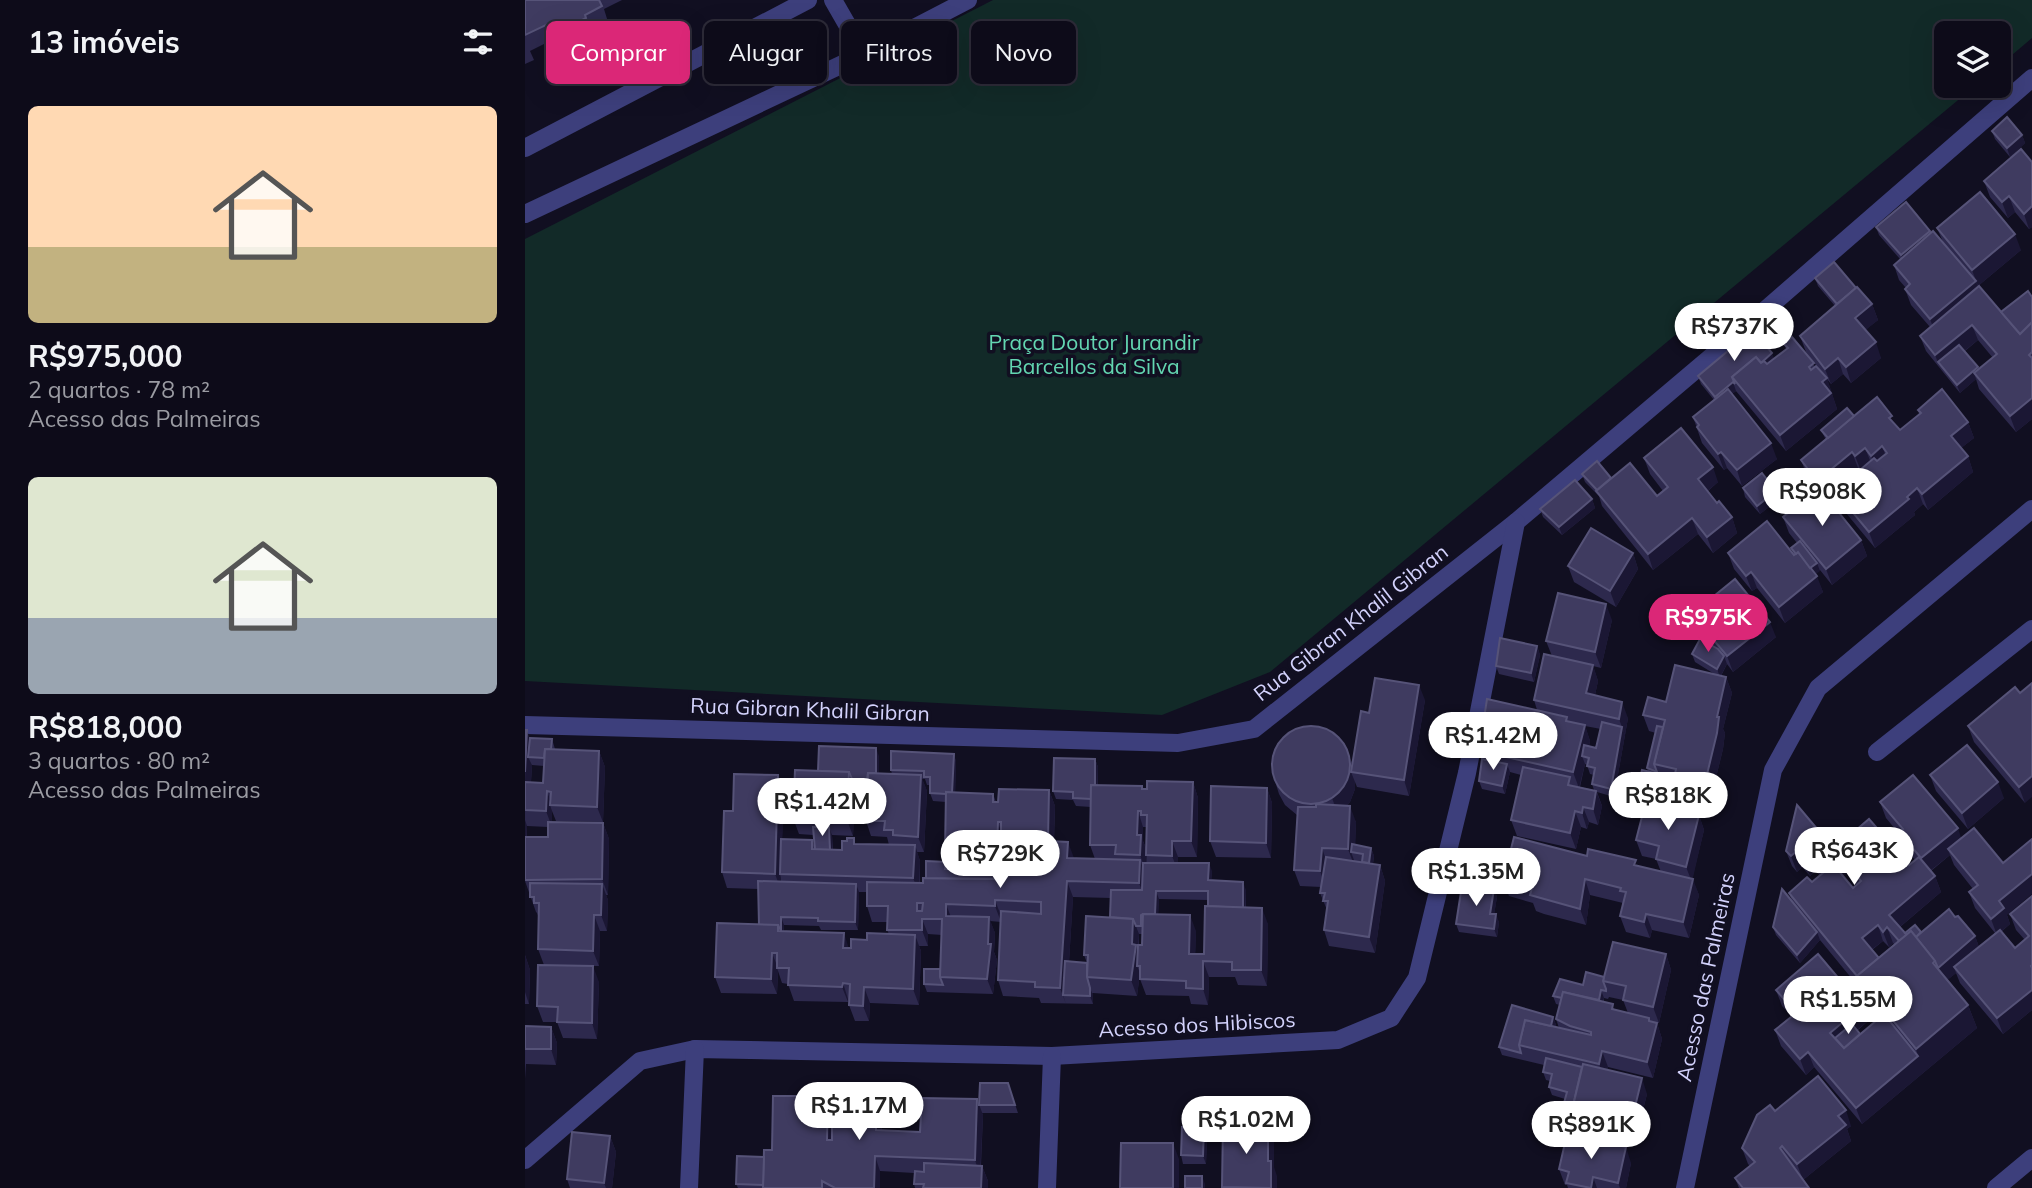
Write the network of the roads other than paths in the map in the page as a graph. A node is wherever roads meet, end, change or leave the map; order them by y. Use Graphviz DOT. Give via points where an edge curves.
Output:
graph roads {
  1 [pos="808,0"];
  2 [pos="833,0"];
  3 [pos="968,0"];
  4 [pos="845,21"];
  5 [pos="928,21"];
  6 [pos="841,65"];
  7 [pos="2032,78"];
  8 [pos="525,148"];
  9 [pos="525,214"];
  10 [pos="2032,509"];
  11 [pos="1516,522"];
  12 [pos="2032,629"];
  13 [pos="525,725"];
  14 [pos="1877,752"];
  15 [pos="695,1049"];
  16 [pos="1052,1056"];
  17 [pos="2032,1158"];
  18 [pos="525,1160"];
  19 [pos="689,1188"];
  20 [pos="1047,1188"];
  21 [pos="1685,1188"];
  22 [pos="1996,1188"];
  1 -- 8 [label="street"];
  2 -- 4 [label="street"];
  3 -- 5 [label="street"];
  6 -- 9 [label="street"];
  7 -- 11 [label="street, Rua Gibran Khalil Gibran"];
  10 -- 21 [label="street, Acesso das Palmeiras" via="1818,688 1773,770"];
  11 -- 13 [label="street, Rua Gibran Khalil Gibran" via="1254,729 1178,743"];
  11 -- 16 [label="street, Acesso dos Hibiscos" via="1467,773 1417,978 1391,1018 1338,1040"];
  12 -- 14 [label="street"];
  15 -- 16 [label="street, Acesso dos Hibiscos"];
  15 -- 18 [label="street, Acesso dos Hibiscos" via="640,1061"];
  15 -- 19 [label="street"];
  16 -- 20 [label="street"];
  17 -- 22 [label="street"];
}
